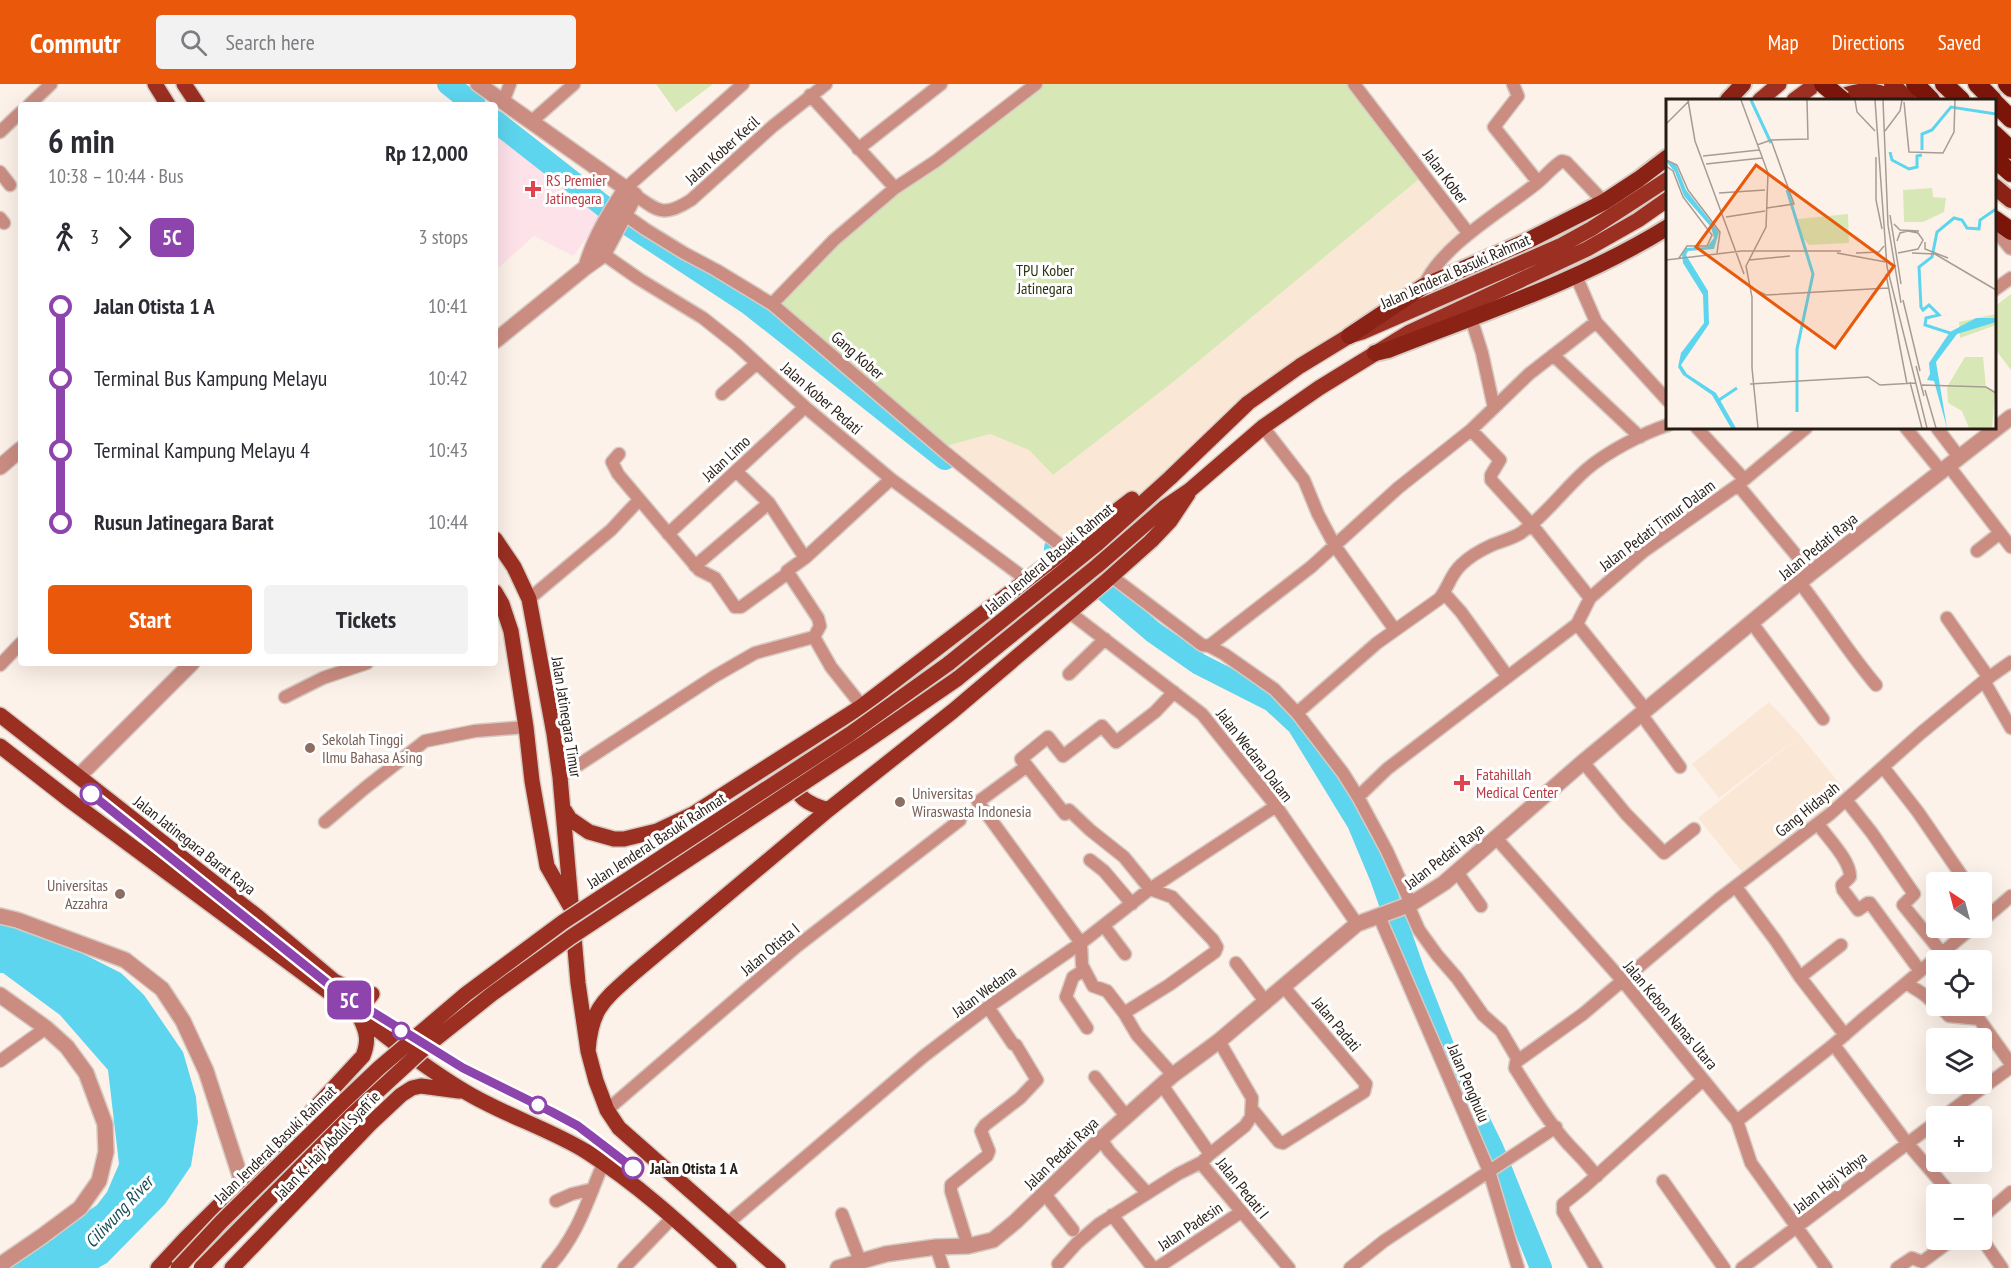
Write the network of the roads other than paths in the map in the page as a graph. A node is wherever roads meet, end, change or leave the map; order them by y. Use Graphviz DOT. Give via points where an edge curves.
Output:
graph roads {
  1 [pos="51,84"];
  2 [pos="154,84"];
  3 [pos="184,84"];
  4 [pos="478,84"];
  5 [pos="510,84"];
  6 [pos="574,84"];
  7 [pos="743,84"];
  8 [pos="826,84"];
  9 [pos="941,84"];
  10 [pos="1036,84"];
  11 [pos="1354,84"];
  12 [pos="1513,84"];
  13 [pos="1743,84"];
  14 [pos="1779,84"];
  15 [pos="1816,84"];
  16 [pos="1822,84"];
  17 [pos="1892,84"];
  18 [pos="1915,84"];
  19 [pos="1923,84"];
  20 [pos="1944,84"];
  21 [pos="1977,84"];
  22 [pos="1985,84"];
  23 [pos="2007,84"];
  24 [pos="2011,88"];
  25 [pos="810,95"];
  26 [pos="1729,99"];
  27 [pos="1761,99"];
  28 [pos="1795,99"];
  29 [pos="1837,99"];
  30 [pos="1841,99"];
  31 [pos="1892,99"];
  32 [pos="1907,99"];
  33 [pos="1930,99"];
  34 [pos="1938,99"];
  35 [pos="1960,99"];
  36 [pos="1992,99"];
  37 [pos="32,102"];
  38 [pos="166,102"];
  39 [pos="196,102"];
  40 [pos="503,102"];
  41 [pos="1996,103"];
  42 [pos="2011,108"];
  43 [pos="18,115"];
  44 [pos="2011,119"];
  45 [pos="532,121"];
  46 [pos="0,132"];
  47 [pos="1996,135"];
  48 [pos="858,148"];
  49 [pos="2011,150"];
  50 [pos="1996,153"];
  51 [pos="1666,159"];
  52 [pos="1996,159"];
  53 [pos="2011,167"];
  54 [pos="0,171"];
  55 [pos="2011,173"];
  56 [pos="1666,180"];
  57 [pos="1538,182"];
  58 [pos="10,185"];
  59 [pos="1996,187"];
  60 [pos="895,188"];
  61 [pos="630,192"];
  62 [pos="1666,200"];
  63 [pos="2011,200"];
  64 [pos="1604,202"];
  65 [pos="618,212"];
  66 [pos="1996,220"];
  67 [pos="1996,227"];
  68 [pos="1666,228"];
  69 [pos="2011,231"];
  70 [pos="1469,234"];
  71 [pos="2011,247"];
  72 [pos="597,252"];
  73 [pos="1576,276"];
  74 [pos="2011,278"];
  75 [pos="1424,286"];
  76 [pos="1996,289"];
  77 [pos="772,304"];
  78 [pos="1471,318"];
  79 [pos="1596,322"];
  80 [pos="1349,336"];
  81 [pos="498,339"];
  82 [pos="1375,353"];
  83 [pos="1553,355"];
  84 [pos="757,363"];
  85 [pos="722,394"];
  86 [pos="1666,399"];
  87 [pos="805,407"];
  88 [pos="1494,408"];
  89 [pos="2011,417"];
  90 [pos="1666,426"];
  91 [pos="1263,427"];
  92 [pos="1996,428"];
  93 [pos="1699,429"];
  94 [pos="1805,429"];
  95 [pos="1907,429"];
  96 [pos="1937,429"];
  97 [pos="1995,429"];
  98 [pos="1472,430"];
  99 [pos="1640,437"];
  100 [pos="18,452"];
  101 [pos="618,454"];
  102 [pos="1949,464"];
  103 [pos="0,467"];
  104 [pos="1177,469"];
  105 [pos="736,471"];
  106 [pos="891,479"];
  107 [pos="1741,482"];
  108 [pos="1190,490"];
  109 [pos="639,500"];
  110 [pos="769,503"];
  111 [pos="1532,525"];
  112 [pos="2000,533"];
  113 [pos="668,534"];
  114 [pos="498,543"];
  115 [pos="1335,546"];
  116 [pos="2011,547"];
  117 [pos="1064,550"];
  118 [pos="1977,551"];
  119 [pos="805,558"];
  120 [pos="695,566"];
  121 [pos="788,573"];
  122 [pos="1805,578"];
  123 [pos="1108,579"];
  124 [pos="1027,580"];
  125 [pos="1444,593"];
  126 [pos="498,597"];
  127 [pos="1590,598"];
  128 [pos="529,599"];
  129 [pos="1072,610"];
  130 [pos="1947,618"];
  131 [pos="1752,623"];
  132 [pos="1577,624"];
  133 [pos="1395,630"];
  134 [pos="814,637"];
  135 [pos="1105,639"];
  136 [pos="18,646"];
  137 [pos="1209,646"];
  138 [pos="2011,662"];
  139 [pos="0,665"];
  140 [pos="189,666"];
  141 [pos="358,666"];
  142 [pos="1069,674"];
  143 [pos="1508,677"];
  144 [pos="1987,679"];
  145 [pos="1876,685"];
  146 [pos="1174,692"];
  147 [pos="285,698"];
  148 [pos="862,706"];
  149 [pos="1644,712"];
  150 [pos="1297,713"];
  151 [pos="0,715"];
  152 [pos="1823,719"];
  153 [pos="526,727"];
  154 [pos="2011,728"];
  155 [pos="0,746"];
  156 [pos="792,752"];
  157 [pos="1583,762"];
  158 [pos="1026,766"];
  159 [pos="1680,767"];
  160 [pos="1883,768"];
  161 [pos="79,776"];
  162 [pos="560,777"];
  163 [pos="1358,797"];
  164 [pos="1846,800"];
  165 [pos="562,806"];
  166 [pos="1276,806"];
  167 [pos="828,810"];
  168 [pos="960,820"];
  169 [pos="324,822"];
  170 [pos="1818,824"];
  171 [pos="1694,829"];
  172 [pos="1496,838"];
  173 [pos="1090,860"];
  174 [pos="1457,872"];
  175 [pos="1959,872"];
  176 [pos="1736,887"];
  177 [pos="1150,889"];
  178 [pos="2011,897"];
  179 [pos="1132,904"];
  180 [pos="1407,905"];
  181 [pos="1481,906"];
  182 [pos="571,909"];
  183 [pos="1992,912"];
  184 [pos="0,916"];
  185 [pos="1380,916"];
  186 [pos="1357,924"];
  187 [pos="1104,926"];
  188 [pos="1959,938"];
  189 [pos="1081,943"];
  190 [pos="1841,945"];
  191 [pos="1940,950"];
  192 [pos="1944,950"];
  193 [pos="1125,954"];
  194 [pos="1236,963"];
  195 [pos="1926,966"];
  196 [pos="1084,970"];
  197 [pos="1920,971"];
  198 [pos="1800,977"];
  199 [pos="1622,980"];
  200 [pos="1907,983"];
  201 [pos="1283,986"];
  202 [pos="0,995"];
  203 [pos="1926,995"];
  204 [pos="1265,1001"];
  205 [pos="988,1007"];
  206 [pos="357,1013"];
  207 [pos="1124,1013"];
  208 [pos="1949,1016"];
  209 [pos="46,1028"];
  210 [pos="1087,1028"];
  211 [pos="1845,1035"];
  212 [pos="1218,1041"];
  213 [pos="1834,1045"];
  214 [pos="588,1051"];
  215 [pos="1518,1060"];
  216 [pos="0,1061"];
  217 [pos="2011,1065"];
  218 [pos="1095,1077"];
  219 [pos="1167,1080"];
  220 [pos="1703,1080"];
  221 [pos="465,1092"];
  222 [pos="1957,1106"];
  223 [pos="1252,1109"];
  224 [pos="607,1110"];
  225 [pos="1126,1116"];
  226 [pos="1737,1121"];
  227 [pos="1556,1127"];
  228 [pos="1926,1129"];
  229 [pos="290,1136"];
  230 [pos="1101,1139"];
  231 [pos="1907,1143"];
  232 [pos="1206,1158"];
  233 [pos="603,1164"];
  234 [pos="1496,1166"];
  235 [pos="1597,1176"];
  236 [pos="320,1177"];
  237 [pos="1663,1181"];
  238 [pos="242,1182"];
  239 [pos="1942,1184"];
  240 [pos="593,1189"];
  241 [pos="2011,1192"];
  242 [pos="1044,1193"];
  243 [pos="1147,1193"];
  244 [pos="556,1201"];
  245 [pos="1992,1208"];
  246 [pos="1241,1212"];
  247 [pos="842,1214"];
  248 [pos="1112,1215"];
  249 [pos="673,1217"];
  250 [pos="728,1223"];
  251 [pos="1797,1228"];
  252 [pos="1074,1230"];
  253 [pos="968,1246"];
  254 [pos="936,1247"];
  255 [pos="1938,1250"];
  256 [pos="1990,1250"];
  257 [pos="860,1261"];
  258 [pos="1058,1264"];
  259 [pos="0,1265"];
  260 [pos="158,1268"];
  261 [pos="178,1268"];
  262 [pos="201,1268"];
  263 [pos="232,1268"];
  264 [pos="548,1268"];
  265 [pos="624,1268"];
  266 [pos="729,1268"];
  267 [pos="778,1268"];
  268 [pos="838,1268"];
  269 [pos="944,1268"];
  270 [pos="1155,1268"];
  271 [pos="1289,1268"];
  272 [pos="1350,1268"];
  273 [pos="1518,1268"];
  274 [pos="1596,1268"];
  275 [pos="1724,1268"];
  276 [pos="1742,1268"];
  277 [pos="1826,1268"];
  278 [pos="1897,1268"];
  279 [pos="2002,1268"];
  1 -- 37 [label="street"];
  2 -- 38 [label="main road"];
  3 -- 39 [label="main road"];
  4 -- 40 [label="street"];
  5 -- 40 [label="street"];
  6 -- 45 [label="street"];
  7 -- 61 [label="street"];
  8 -- 25 [label="street, Jalan Kober Kecil"];
  9 -- 48 [label="street"];
  10 -- 60 [label="street"];
  11 -- 70 [label="street, Jalan Kober"];
  12 -- 57 [label="street" via="1518,96 1494,127"];
  13 -- 26 [label="highway"];
  14 -- 27 [label="main road"];
  15 -- 28 [label="main road"];
  16 -- 30 [label="highway, bridge"];
  17 -- 32 [label="highway"];
  18 -- 33 [label="highway"];
  19 -- 34 [label="highway"];
  20 -- 35 [label="highway"];
  21 -- 36 [label="highway"];
  22 -- 42 [label="highway"];
  23 -- 24 [label="highway"];
  25 -- 48 [label="street"];
  25 -- 61 [label="street, Jalan Kober Kecil" via="676,209 653,209"];
  29 -- 31 [label="highway" via="1877,91"];
  40 -- 45 [label="street"];
  41 -- 44 [label="highway"];
  43 -- 46 [label="street"];
  45 -- 61 [label="street"];
  47 -- 49 [label="highway"];
  48 -- 60 [label="street"];
  50 -- 53 [label="highway"];
  51 -- 64 [label="highway"];
  52 -- 55 [label="highway"];
  54 -- 58 [label="street"];
  56 -- 80 [label="main road, Jalan Jenderal Basuki Rahmat" via="1560,246"];
  57 -- 64 [label="street" via="1559,163 1566,162"];
  57 -- 70 [label="street"];
  59 -- 63 [label="highway"];
  60 -- 77 [label="street" via="834,240"];
  61 -- 65 [label="street"];
  62 -- 82 [label="main road, Jalan Jenderal Basuki Rahmat" via="1587,249 1410,332"];
  64 -- 75 [label="highway"];
  65 -- 72 [label="street"];
  65 -- 77 [label="street, Gang Kober"];
  66 -- 69 [label="highway"];
  67 -- 71 [label="street"];
  68 -- 73 [label="highway"];
  70 -- 75 [label="street" via="1437,264"];
  72 -- 81 [label="street" via="586,267"];
  72 -- 84 [label="street, Jalan Kober Pedati" via="703,318"];
  73 -- 78 [label="highway"];
  73 -- 79 [label="street"];
  74 -- 76 [label="street"];
  75 -- 80 [label="highway"];
  77 -- 117 [label="street, Gang Kober"];
  78 -- 82 [label="highway"];
  78 -- 88 [label="street"];
  79 -- 83 [label="street"];
  79 -- 86 [label="street"];
  80 -- 104 [label="main road, Jalan Jenderal Basuki Rahmat" via="1248,403"];
  82 -- 91 [label="main road, Jalan Jenderal Basuki Rahmat"];
  83 -- 88 [label="street"];
  83 -- 99 [label="street"];
  84 -- 85 [label="street"];
  84 -- 87 [label="street, Jalan Kober Pedati"];
  87 -- 105 [label="street, Jalan Limo"];
  87 -- 106 [label="street, Jalan Kober Pedati"];
  88 -- 98 [label="street"];
  89 -- 92 [label="street, Jalan Pedati Raya"];
  90 -- 99 [label="street"];
  91 -- 108 [label="main road, Jalan Jenderal Basuki Rahmat"];
  91 -- 115 [label="street" via="1305,480"];
  93 -- 107 [label="street"];
  94 -- 107 [label="street, Jalan Pedati Timur Dalam"];
  95 -- 102 [label="street"];
  96 -- 102 [label="street"];
  97 -- 102 [label="street, Jalan Pedati Raya"];
  98 -- 111 [label="street" via="1500,460 1491,480"];
  98 -- 115 [label="street" via="1398,488"];
  99 -- 111 [label="street" via="1588,468"];
  100 -- 103 [label="street"];
  101 -- 109 [label="street" via="612,462 614,468"];
  102 -- 112 [label="street"];
  102 -- 122 [label="street, Jalan Pedati Raya"];
  104 -- 117 [label="main road, Jalan Jenderal Basuki Rahmat"];
  104 -- 261 [label="main road, Jalan Jenderal Basuki Rahmat, bridge" via="1097,543 948,664 850,734 563,922 466,994 358,1088"];
  105 -- 110 [label="street"];
  105 -- 113 [label="street, Jalan Limo"];
  106 -- 119 [label="street"];
  106 -- 124 [label="street, Jalan Kober Pedati"];
  107 -- 122 [label="street"];
  107 -- 127 [label="street, Jalan Pedati Timur Dalam" via="1644,551"];
  108 -- 123 [label="main road, Jalan Jenderal Basuki Rahmat" via="1170,521"];
  108 -- 262 [label="main road, Jalan Jenderal Basuki Rahmat, bridge" via="957,679 492,994 359,1108"];
  109 -- 113 [label="street"];
  109 -- 128 [label="street" via="611,530"];
  110 -- 119 [label="street"];
  110 -- 120 [label="street"];
  111 -- 125 [label="street" via="1462,564"];
  111 -- 127 [label="street"];
  112 -- 116 [label="street"];
  112 -- 118 [label="street"];
  113 -- 120 [label="street"];
  114 -- 128 [label="main road, Jalan Jatinegara Timur"];
  115 -- 133 [label="street"];
  115 -- 137 [label="street"];
  117 -- 124 [label="main road, Jalan Jenderal Basuki Rahmat"];
  119 -- 121 [label="street"];
  120 -- 121 [label="street" via="715,578 737,607"];
  121 -- 134 [label="street" via="818,618 820,626"];
  122 -- 131 [label="street, Jalan Pedati Raya"];
  122 -- 145 [label="street" via="1822,610"];
  123 -- 129 [label="main road, Jalan Jenderal Basuki Rahmat"];
  123 -- 137 [label="street"];
  124 -- 148 [label="main road, Jalan Jenderal Basuki Rahmat"];
  125 -- 133 [label="street"];
  125 -- 143 [label="street"];
  126 -- 153 [label="main road, Jalan Jatinegara Timur" via="511,631"];
  127 -- 132 [label="street, Jalan Pedati Timur Dalam"];
  128 -- 162 [label="main road, Jalan Jatinegara Timur"];
  129 -- 135 [label="street, Jalan Wedana Dalam"];
  129 -- 167 [label="main road, Jalan Jenderal Basuki Rahmat"];
  130 -- 144 [label="street"];
  131 -- 149 [label="street, Jalan Pedati Raya"];
  131 -- 152 [label="street"];
  132 -- 143 [label="street, Jalan Pedati Timur Dalam"];
  132 -- 149 [label="street"];
  133 -- 150 [label="street"];
  134 -- 148 [label="street" via="831,667"];
  134 -- 162 [label="street" via="755,653"];
  135 -- 142 [label="street"];
  135 -- 146 [label="street, Jalan Wedana Dalam"];
  136 -- 139 [label="street"];
  137 -- 150 [label="street" via="1274,689"];
  138 -- 144 [label="street, Gang Hidayah"];
  140 -- 161 [label="street"];
  141 -- 147 [label="street" via="323,678"];
  143 -- 163 [label="street, Jalan Pedati Timur Dalam" via="1388,769"];
  144 -- 154 [label="street"];
  144 -- 160 [label="street, Gang Hidayah"];
  146 -- 158 [label="street" via="1116,742 1102,726 1063,756 1048,737 1021,759"];
  146 -- 166 [label="street, Jalan Wedana Dalam" via="1202,714"];
  148 -- 156 [label="main road, Jalan Jenderal Basuki Rahmat"];
  149 -- 157 [label="street, Jalan Pedati Raya"];
  149 -- 159 [label="street"];
  150 -- 163 [label="street"];
  151 -- 161 [label="main road, Jalan Jatinegara Barat Raya"];
  153 -- 169 [label="street" via="475,731 425,741"];
  153 -- 182 [label="main road, Jalan Jatinegara Timur" via="547,866"];
  155 -- 206 [label="main road"];
  156 -- 165 [label="main road, Jalan Jenderal Basuki Rahmat" via="693,814 657,831 624,839 589,832 570,819"];
  156 -- 167 [label="main road" via="788,772 797,793 808,803"];
  157 -- 171 [label="street" via="1664,854"];
  157 -- 172 [label="street, Jalan Pedati Raya"];
  158 -- 177 [label="street" via="1065,814 1069,810 1124,857"];
  158 -- 189 [label="street" via="978,802"];
  160 -- 164 [label="street, Gang Hidayah"];
  160 -- 175 [label="street"];
  161 -- 206 [label="main road, Jalan Jatinegara Barat Raya" via="334,981 372,994"];
  162 -- 165 [label="main road, Jalan Jatinegara Timur"];
  163 -- 180 [label="street" via="1387,851"];
  164 -- 170 [label="street, Gang Hidayah"];
  164 -- 191 [label="street" via="1914,894 1903,904"];
  165 -- 182 [label="main road, Jalan Jatinegara Timur"];
  166 -- 177 [label="street, Jalan Wedana"];
  166 -- 186 [label="street, Jalan Wedana Dalam"];
  167 -- 214 [label="main road, Jalan Jenderal Basuki Rahmat" via="607,997 593,1017"];
  168 -- 224 [label="street, Jalan Otista I" via="796,947"];
  170 -- 176 [label="street, Gang Hidayah"];
  170 -- 197 [label="street" via="1850,871 1842,888 1857,909 1870,903"];
  172 -- 174 [label="street, Jalan Pedati Raya"];
  172 -- 199 [label="street, Jalan Kebon Nanas Utara"];
  173 -- 179 [label="street"];
  174 -- 180 [label="street, Jalan Pedati Raya"];
  174 -- 181 [label="street"];
  176 -- 198 [label="street"];
  176 -- 199 [label="street, Gang Hidayah"];
  177 -- 179 [label="street, Jalan Wedana"];
  177 -- 207 [label="street" via="1172,897 1217,947 1187,973"];
  178 -- 183 [label="street"];
  179 -- 187 [label="street, Jalan Wedana"];
  180 -- 185 [label="street, Jalan Pedati Raya"];
  180 -- 215 [label="street" via="1419,930 1483,1015 1501,1031"];
  182 -- 214 [label="main road, Jalan Jatinegara Timur"];
  184 -- 238 [label="street" via="125,960 162,989 183,1021 206,1071"];
  185 -- 186 [label="street, Jalan Pedati Raya"];
  185 -- 234 [label="street, Jalan Penghulu"];
  186 -- 201 [label="street, Jalan Pedati Raya"];
  187 -- 189 [label="street, Jalan Wedana"];
  187 -- 193 [label="street"];
  188 -- 192 [label="street"];
  189 -- 196 [label="street"];
  189 -- 205 [label="street, Jalan Wedana"];
  190 -- 198 [label="street"];
  194 -- 204 [label="street"];
  195 -- 197 [label="street"];
  196 -- 207 [label="street" via="1093,986 1107,991"];
  196 -- 210 [label="street" via="1073,977 1066,997"];
  197 -- 200 [label="street"];
  198 -- 211 [label="street"];
  199 -- 215 [label="street, Gang Hidayah" via="1583,1014"];
  199 -- 220 [label="street, Jalan Kebon Nanas Utara"];
  200 -- 203 [label="street"];
  200 -- 211 [label="street"];
  201 -- 204 [label="street, Jalan Pedati Raya"];
  201 -- 223 [label="street, Jalan Padati" via="1366,1084 1364,1092 1283,1143"];
  202 -- 209 [label="street"];
  204 -- 212 [label="street, Jalan Pedati Raya"];
  205 -- 250 [label="street, Jalan Wedana" via="924,1056"];
  205 -- 253 [label="street" via="1037,1080 985,1125 981,1131 987,1156 951,1185"];
  206 -- 221 [label="main road" via="397,1046"];
  206 -- 229 [label="main road, Jalan K. Haji Abdul Syafi'ie" via="367,1033 363,1056"];
  207 -- 219 [label="street"];
  208 -- 217 [label="street" via="1979,1019"];
  209 -- 216 [label="street"];
  209 -- 259 [label="street" via="67,1047 86,1073 105,1124 106,1152 99,1181 80,1208"];
  211 -- 213 [label="street"];
  212 -- 219 [label="street, Jalan Pedati Raya"];
  212 -- 223 [label="street" via="1252,1098"];
  213 -- 226 [label="street"];
  213 -- 231 [label="street"];
  214 -- 224 [label="main road, Jalan Jatinegara Timur"];
  215 -- 227 [label="street" via="1515,1068"];
  217 -- 222 [label="street"];
  218 -- 225 [label="street"];
  219 -- 225 [label="street, Jalan Pedati Raya"];
  219 -- 232 [label="street"];
  220 -- 226 [label="street, Jalan Kebon Nanas Utara"];
  220 -- 235 [label="street"];
  221 -- 233 [label="main road" via="572,1143"];
  221 -- 236 [label="main road, Jalan K. Haji Abdul Syafi'ie" via="412,1088 370,1124"];
  223 -- 232 [label="street, Jalan Pedati I" via="1245,1126"];
  224 -- 250 [label="main road, Jalan Jatinegara Timur" via="619,1128"];
  225 -- 230 [label="street, Jalan Pedati Raya"];
  226 -- 251 [label="street, Jalan Kebon Nanas Utara" via="1751,1163"];
  227 -- 234 [label="street"];
  227 -- 235 [label="street"];
  228 -- 231 [label="street, Jalan Haji Yahya"];
  229 -- 236 [label="main road" via="303,1137 317,1150"];
  229 -- 238 [label="main road, Jalan K. Haji Abdul Syafi'ie"];
  230 -- 242 [label="street, Jalan Pedati Raya"];
  230 -- 243 [label="street"];
  231 -- 239 [label="street"];
  231 -- 251 [label="street, Jalan Haji Yahya"];
  232 -- 243 [label="street"];
  232 -- 246 [label="street, Jalan Pedati I" via="1204,1167"];
  233 -- 240 [label="street"];
  233 -- 249 [label="main road"];
  234 -- 272 [label="street" via="1384,1240"];
  234 -- 273 [label="street, Jalan Penghulu"];
  235 -- 274 [label="street" via="1562,1207"];
  236 -- 263 [label="main road, Jalan K. Haji Abdul Syafi'ie"];
  237 -- 275 [label="street"];
  238 -- 260 [label="main road, Jalan K. Haji Abdul Syafi'ie"];
  240 -- 244 [label="street"];
  240 -- 264 [label="street" via="570,1242"];
  241 -- 245 [label="street"];
  242 -- 252 [label="street"];
  242 -- 253 [label="street, Jalan Pedati Raya" via="993,1240"];
  243 -- 248 [label="street"];
  246 -- 270 [label="street, Jalan Padesin"];
  246 -- 271 [label="street, Jalan Pedati I"];
  247 -- 257 [label="street"];
  248 -- 258 [label="street"];
  248 -- 270 [label="street"];
  249 -- 265 [label="street"];
  249 -- 266 [label="main road"];
  250 -- 267 [label="main road, Jalan Jatinegara Timur"];
  251 -- 276 [label="street, Jalan Haji Yahya"];
  251 -- 277 [label="street, Jalan Kebon Nanas Utara"];
  253 -- 254 [label="street, Jalan Pedati Raya"];
  254 -- 257 [label="street, Jalan Pedati Raya"];
  254 -- 269 [label="street"];
  255 -- 278 [label="street" via="1922,1262 1912,1258"];
  256 -- 279 [label="street"];
  257 -- 268 [label="street, Jalan Pedati Raya"];
}
